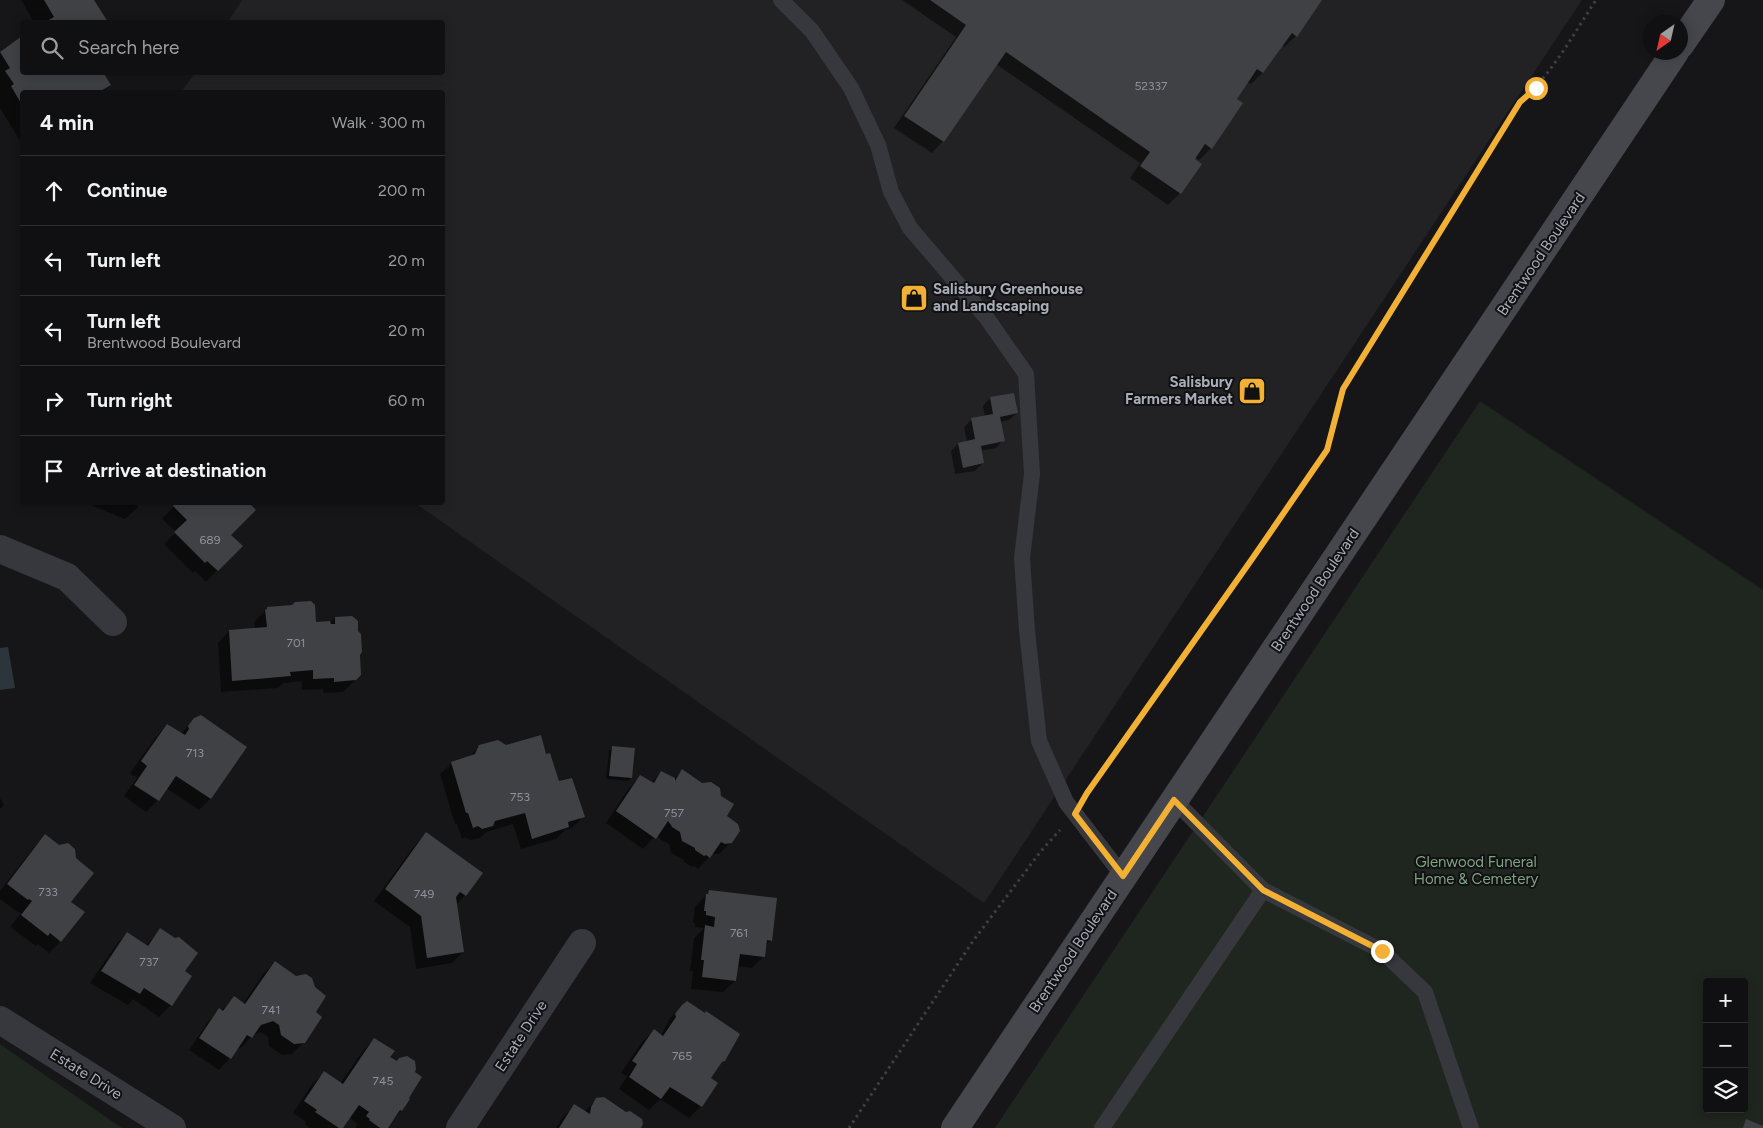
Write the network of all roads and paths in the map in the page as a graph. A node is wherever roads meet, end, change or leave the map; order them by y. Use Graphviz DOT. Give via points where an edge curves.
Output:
graph roads {
  1 [pos="781,0"];
  2 [pos="1596,0"];
  3 [pos="1711,0"];
  4 [pos="1688,33"];
  5 [pos="1670,60"];
  6 [pos="0,549"];
  7 [pos="113,622"];
  8 [pos="1174,800"];
  9 [pos="1075,814"];
  10 [pos="1123,876"];
  11 [pos="1263,890"];
  12 [pos="582,943"];
  13 [pos="0,1020"];
  14 [pos="172,1128"];
  15 [pos="460,1128"];
  16 [pos="849,1128"];
  17 [pos="956,1128"];
  18 [pos="1102,1128"];
  19 [pos="1472,1128"];
  1 -- 9 [label="lane" via="812,31 850,88 878,145 891,192 910,228 986,317 1026,374 1032,474 1022,558 1028,640 1040,741 1066,802"];
  2 -- 9 [label="path" via="1547,74 1520,102 1343,389 1327,450"];
  3 -- 4 [label="street"];
  5 -- 8 [label="street, Brentwood Boulevard"];
  6 -- 7 [label="street" via="67,577"];
  8 -- 10 [label="street, Brentwood Boulevard"];
  8 -- 11 [label="lane"];
  9 -- 10 [label="lane"];
  9 -- 16 [label="path" via="1041,851 973,941"];
  10 -- 17 [label="street, Brentwood Boulevard"];
  11 -- 18 [label="lane"];
  11 -- 19 [label="lane" via="1382,951 1425,992"];
  12 -- 15 [label="street, Estate Drive"];
  13 -- 14 [label="street, Estate Drive"];
}
